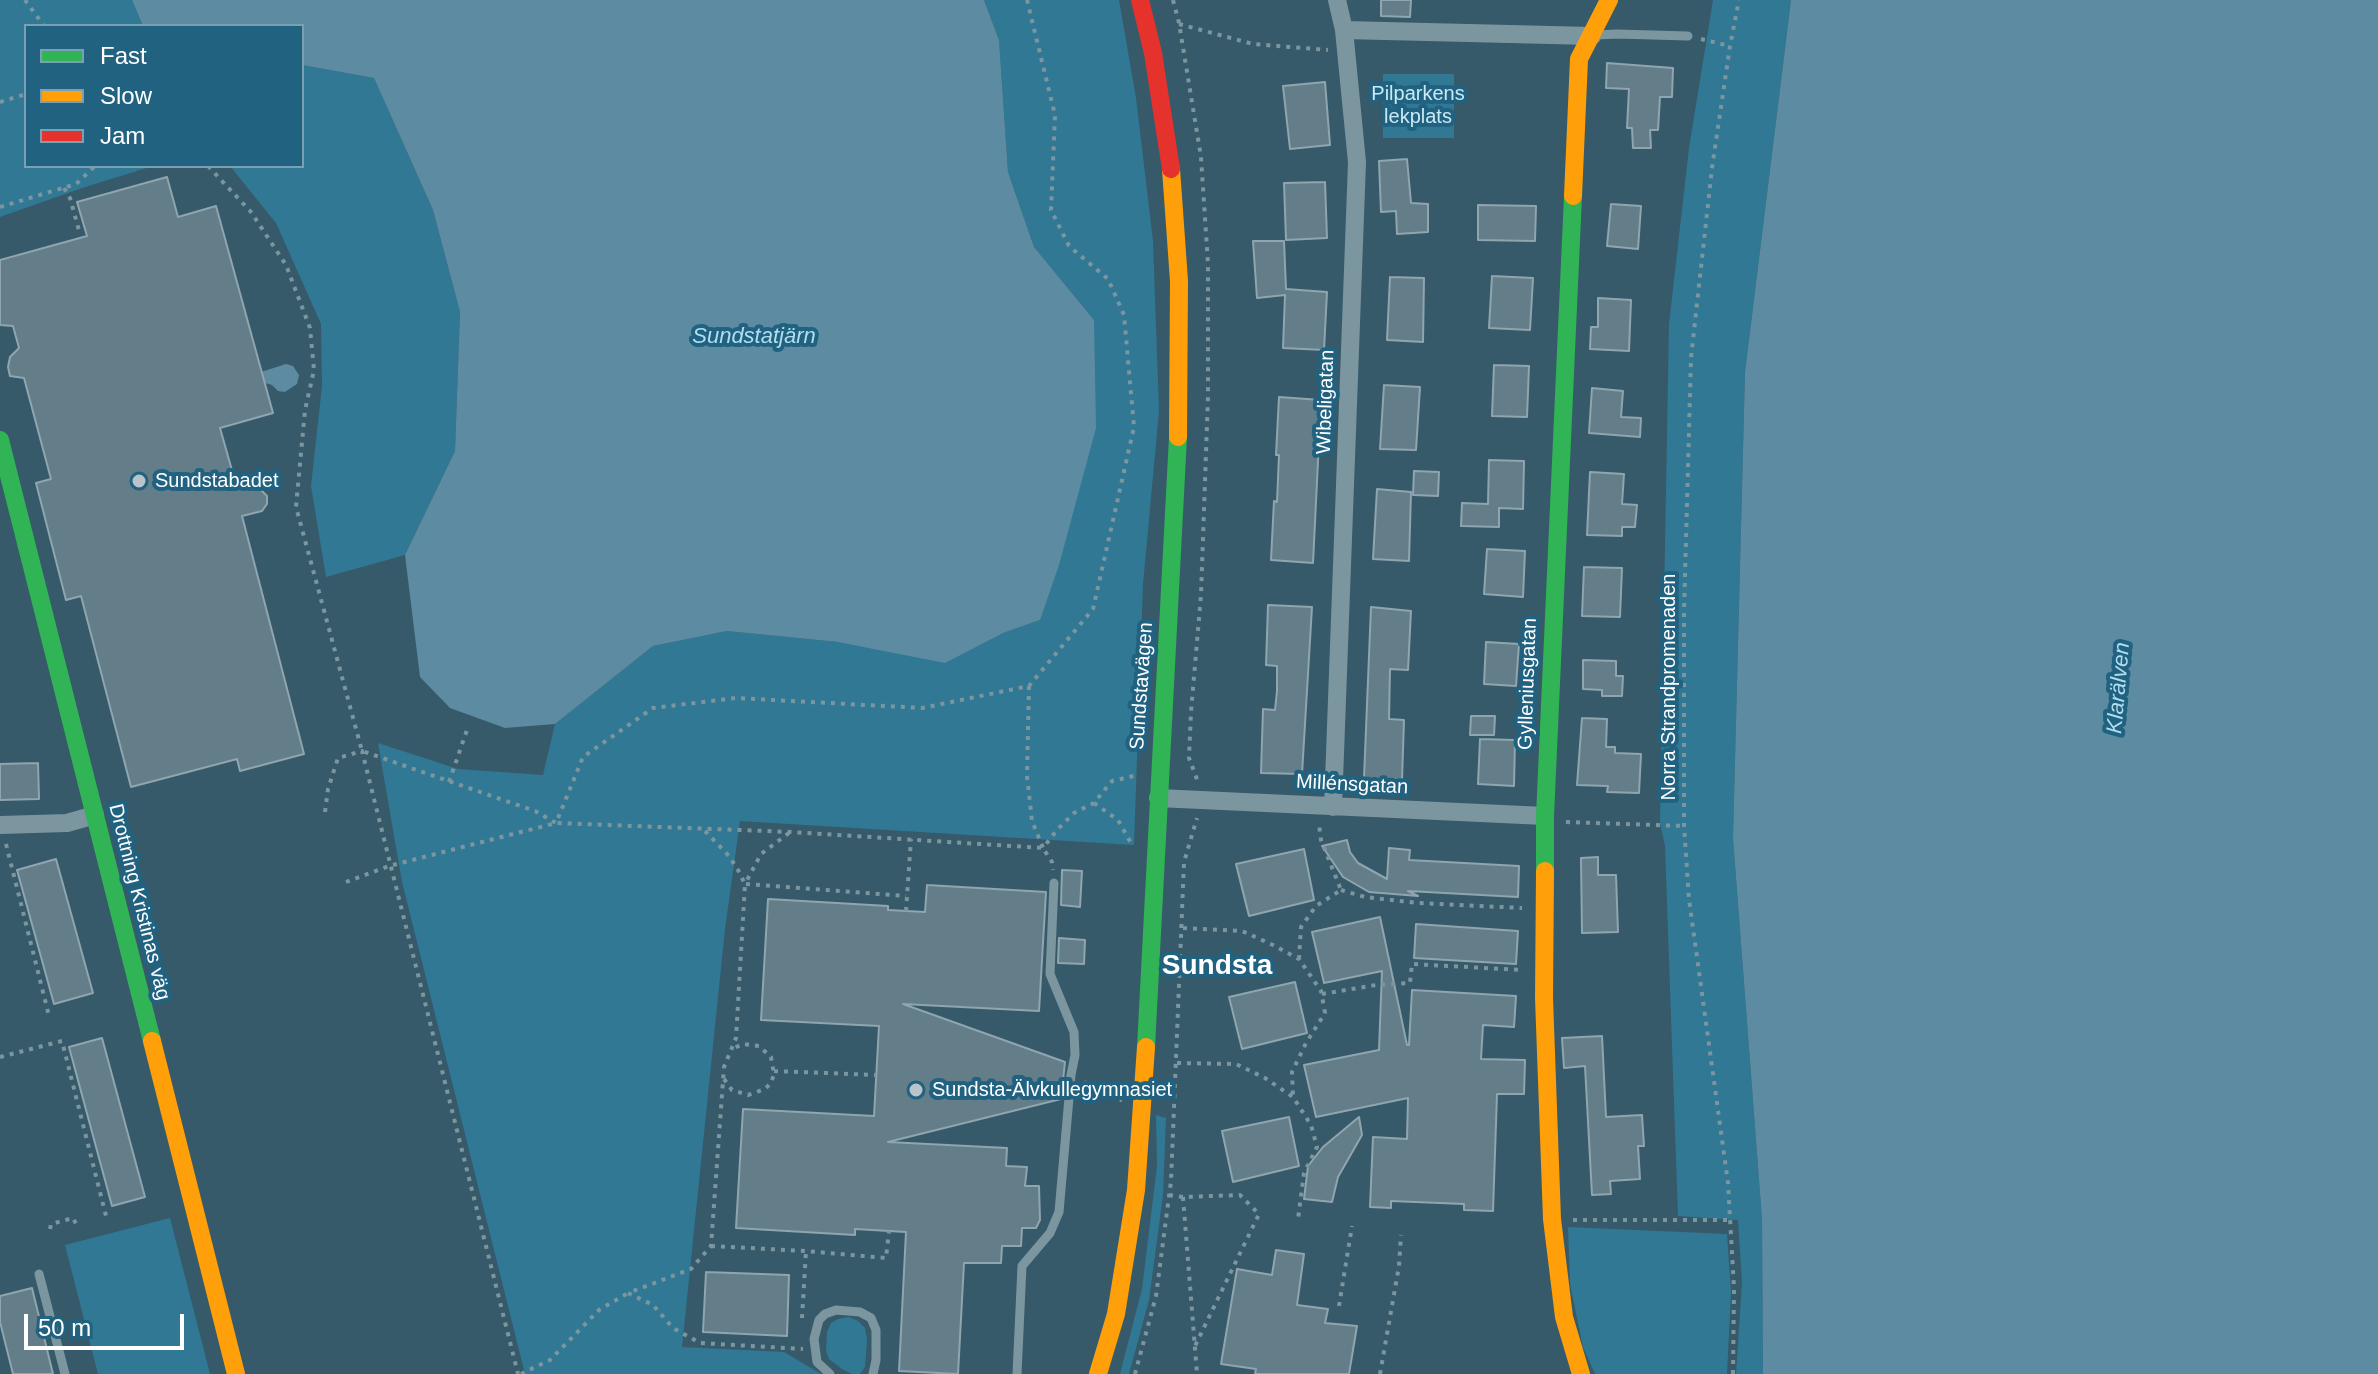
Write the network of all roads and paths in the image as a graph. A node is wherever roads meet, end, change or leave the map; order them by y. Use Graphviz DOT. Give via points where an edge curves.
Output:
graph roads {
  1 [pos="25,0"];
  2 [pos="1027,0"];
  3 [pos="1140,0"];
  4 [pos="1337,0"];
  5 [pos="1609,0"];
  6 [pos="1739,0"];
  7 [pos="1179,23"];
  8 [pos="43,24"];
  9 [pos="1344,30"];
  10 [pos="1592,36"];
  11 [pos="1688,36"];
  12 [pos="1730,46"];
  13 [pos="1346,51"];
  14 [pos="24,95"];
  15 [pos="0,102"];
  16 [pos="93,168"];
  17 [pos="210,168"];
  18 [pos="64,188"];
  19 [pos="0,207"];
  20 [pos="80,234"];
  21 [pos="0,440"];
  22 [pos="1029,686"];
  23 [pos="467,730"];
  24 [pos="362,751"];
  25 [pos="1159,772"];
  26 [pos="449,782"];
  27 [pos="1158,798"];
  28 [pos="1325,806"];
  29 [pos="325,812"];
  30 [pos="95,815"];
  31 [pos="1545,816"];
  32 [pos="556,823"];
  33 [pos="1684,826"];
  34 [pos="704,830"];
  35 [pos="2,831"];
  36 [pos="791,832"];
  37 [pos="911,839"];
  38 [pos="1043,848"];
  39 [pos="389,866"];
  40 [pos="346,882"];
  41 [pos="1054,883"];
  42 [pos="745,884"];
  43 [pos="1341,890"];
  44 [pos="906,896"];
  45 [pos="1545,910"];
  46 [pos="906,911"];
  47 [pos="1183,928"];
  48 [pos="1299,959"];
  49 [pos="1545,971"];
  50 [pos="1322,994"];
  51 [pos="49,1016"];
  52 [pos="732,1050"];
  53 [pos="0,1057"];
  54 [pos="1177,1063"];
  55 [pos="774,1071"];
  56 [pos="876,1075"];
  57 [pos="724,1078"];
  58 [pos="1293,1097"];
  59 [pos="1169,1195"];
  60 [pos="1183,1197"];
  61 [pos="106,1216"];
  62 [pos="1298,1219"];
  63 [pos="1552,1219"];
  64 [pos="1731,1220"];
  65 [pos="76,1224"];
  66 [pos="1352,1226"];
  67 [pos="50,1229"];
  68 [pos="889,1231"];
  69 [pos="1401,1235"];
  70 [pos="711,1246"];
  71 [pos="806,1251"];
  72 [pos="39,1274"];
  73 [pos="628,1293"];
  74 [pos="1339,1306"];
  75 [pos="802,1319"];
  76 [pos="1195,1346"];
  77 [pos="814,1349"];
  78 [pos="65,1374"];
  79 [pos="236,1374"];
  80 [pos="519,1374"];
  81 [pos="830,1374"];
  82 [pos="873,1374"];
  83 [pos="1017,1374"];
  84 [pos="1098,1374"];
  85 [pos="1197,1374"];
  86 [pos="1380,1374"];
  87 [pos="1581,1374"];
  88 [pos="1733,1374"];
  1 -- 8 [label="path"];
  2 -- 22 [label="path" via="1055,115 1051,210 1069,246 1108,279 1124,315 1134,427 1093,609"];
  3 -- 25 [label="street, Sundstavägen" via="1173,184 1179,281 1178,470"];
  4 -- 9 [label="street, Wibeligatan"];
  5 -- 10 [label="street, Gylleniusgatan"];
  6 -- 12 [label="path, Norra Strandpromenaden"];
  7 -- 13 [label="path" via="1253,44"];
  9 -- 10 [label="street"];
  9 -- 13 [label="street, Wibeligatan"];
  10 -- 11 [label="lane"];
  10 -- 31 [label="street, Gylleniusgatan" via="1579,59"];
  11 -- 12 [label="path"];
  12 -- 33 [label="path, Norra Strandpromenaden" via="1691,358"];
  13 -- 28 [label="street, Wibeligatan" via="1357,162"];
  14 -- 15 [label="path"];
  16 -- 18 [label="path"];
  17 -- 24 [label="path" via="251,212 286,265 310,328 314,370 296,507"];
  18 -- 19 [label="path"];
  18 -- 20 [label="path"];
  21 -- 30 [label="street, Drottning Kristinas väg"];
  22 -- 32 [label="path" via="922,708 736,698 653,708 583,757"];
  22 -- 38 [label="path" via="1027,776 1032,821"];
  23 -- 26 [label="path"];
  24 -- 26 [label="path"];
  24 -- 29 [label="path" via="338,758"];
  24 -- 39 [label="path"];
  25 -- 27 [label="street, Sundstavägen"];
  25 -- 38 [label="path" via="1112,781"];
  26 -- 32 [label="path"];
  27 -- 28 [label="street, Millénsgatan"];
  27 -- 84 [label="street, Sundstavägen" via="1136,1190 1116,1314"];
  28 -- 31 [label="street, Millénsgatan"];
  28 -- 43 [label="path" via="1321,840"];
  30 -- 35 [label="street"];
  30 -- 79 [label="street, Drottning Kristinas väg"];
  31 -- 33 [label="path"];
  31 -- 45 [label="street, Gylleniusgatan"];
  32 -- 34 [label="path"];
  32 -- 39 [label="path"];
  33 -- 64 [label="path, Norra Strandpromenaden"];
  34 -- 36 [label="path"];
  34 -- 42 [label="path" via="729,856"];
  35 -- 51 [label="path"];
  36 -- 37 [label="path"];
  36 -- 42 [label="path" via="761,854"];
  37 -- 38 [label="path"];
  37 -- 44 [label="path"];
  38 -- 41 [label="path" via="1052,862"];
  39 -- 40 [label="path"];
  39 -- 80 [label="path"];
  41 -- 83 [label="lane" via="1050,974 1074,1032 1075,1055 1059,1212 1050,1233 1022,1266"];
  42 -- 44 [label="path"];
  42 -- 52 [label="path"];
  43 -- 45 [label="path" via="1418,903"];
  43 -- 48 [label="path" via="1316,906 1301,927"];
  44 -- 46 [label="path"];
  45 -- 49 [label="street, Gylleniusgatan"];
  47 -- 48 [label="path" via="1242,931"];
  48 -- 50 [label="path"];
  49 -- 50 [label="path" via="1412,964 1410,983"];
  49 -- 63 [label="street, Gylleniusgatan"];
  50 -- 58 [label="path" via="1325,1013 1292,1072"];
  52 -- 55 [label="path" via="743,1044 759,1046 771,1057"];
  52 -- 57 [label="path"];
  53 -- 61 [label="path" via="62,1041"];
  54 -- 58 [label="path" via="1236,1064"];
  55 -- 56 [label="path"];
  55 -- 57 [label="path" via="765,1089 748,1095 732,1090"];
  57 -- 70 [label="path"];
  58 -- 62 [label="path" via="1311,1125 1317,1147 1304,1173"];
  59 -- 60 [label="path"];
  60 -- 76 [label="path"];
  60 -- 76 [label="path" via="1240,1195 1259,1214"];
  63 -- 64 [label="path"];
  63 -- 87 [label="street, Gylleniusgatan" via="1564,1317"];
  64 -- 88 [label="path, Norra Strandpromenaden"];
  65 -- 67 [label="path" via="73,1218 51,1224"];
  66 -- 74 [label="path"];
  68 -- 71 [label="path" via="886,1258"];
  69 -- 86 [label="path"];
  70 -- 71 [label="path"];
  70 -- 73 [label="path" via="691,1269"];
  71 -- 75 [label="path"];
  72 -- 78 [label="lane"];
  73 -- 77 [label="path" via="653,1305 673,1328 700,1343"];
  73 -- 80 [label="path" via="599,1310 550,1360"];
  76 -- 85 [label="path"];
  77 -- 81 [label="lane" via="817,1362"];
  77 -- 82 [label="lane" via="825,1314 860,1312 871,1318 876,1330"];
}
